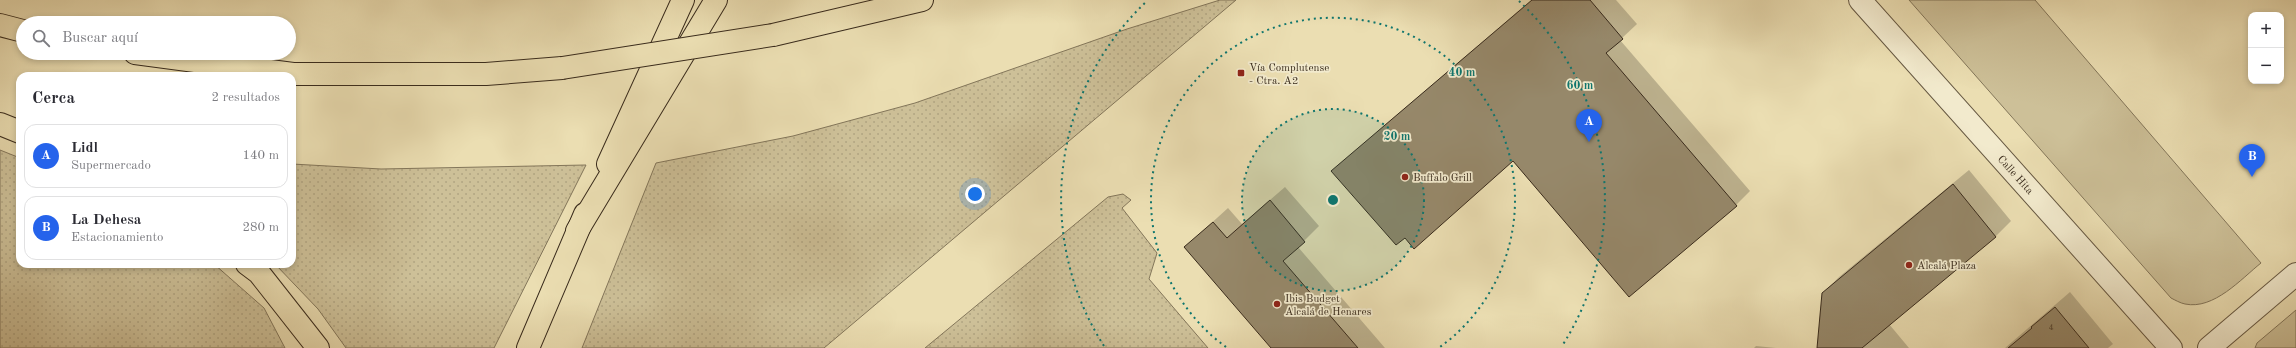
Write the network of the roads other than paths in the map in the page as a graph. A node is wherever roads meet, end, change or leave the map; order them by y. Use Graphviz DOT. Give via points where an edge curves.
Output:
graph roads {
  1 [pos="684,0"];
  2 [pos="716,0"];
  3 [pos="922,0"];
  4 [pos="1860,0"];
  5 [pos="0,25"];
  6 [pos="16,28"];
  7 [pos="188,60"];
  8 [pos="278,72"];
  9 [pos="296,74"];
  10 [pos="0,124"];
  11 [pos="16,130"];
  12 [pos="577,231"];
  13 [pos="252,268"];
  14 [pos="2296,274"];
  15 [pos="318,348"];
  16 [pos="528,348"];
  17 [pos="2171,348"];
  18 [pos="2210,348"];
  1 -- 12 [label="main road"];
  2 -- 12 [label="main road"];
  3 -- 9 [label="main road, bridge" via="773,35 562,68 486,74"];
  4 -- 17 [label="street, Calle Hita"];
  5 -- 6 [label="main road"];
  7 -- 8 [label="main road, bridge"];
  10 -- 11 [label="main road"];
  12 -- 16 [label="main road"];
  13 -- 15 [label="main road"];
  14 -- 18 [label="street"];
}
